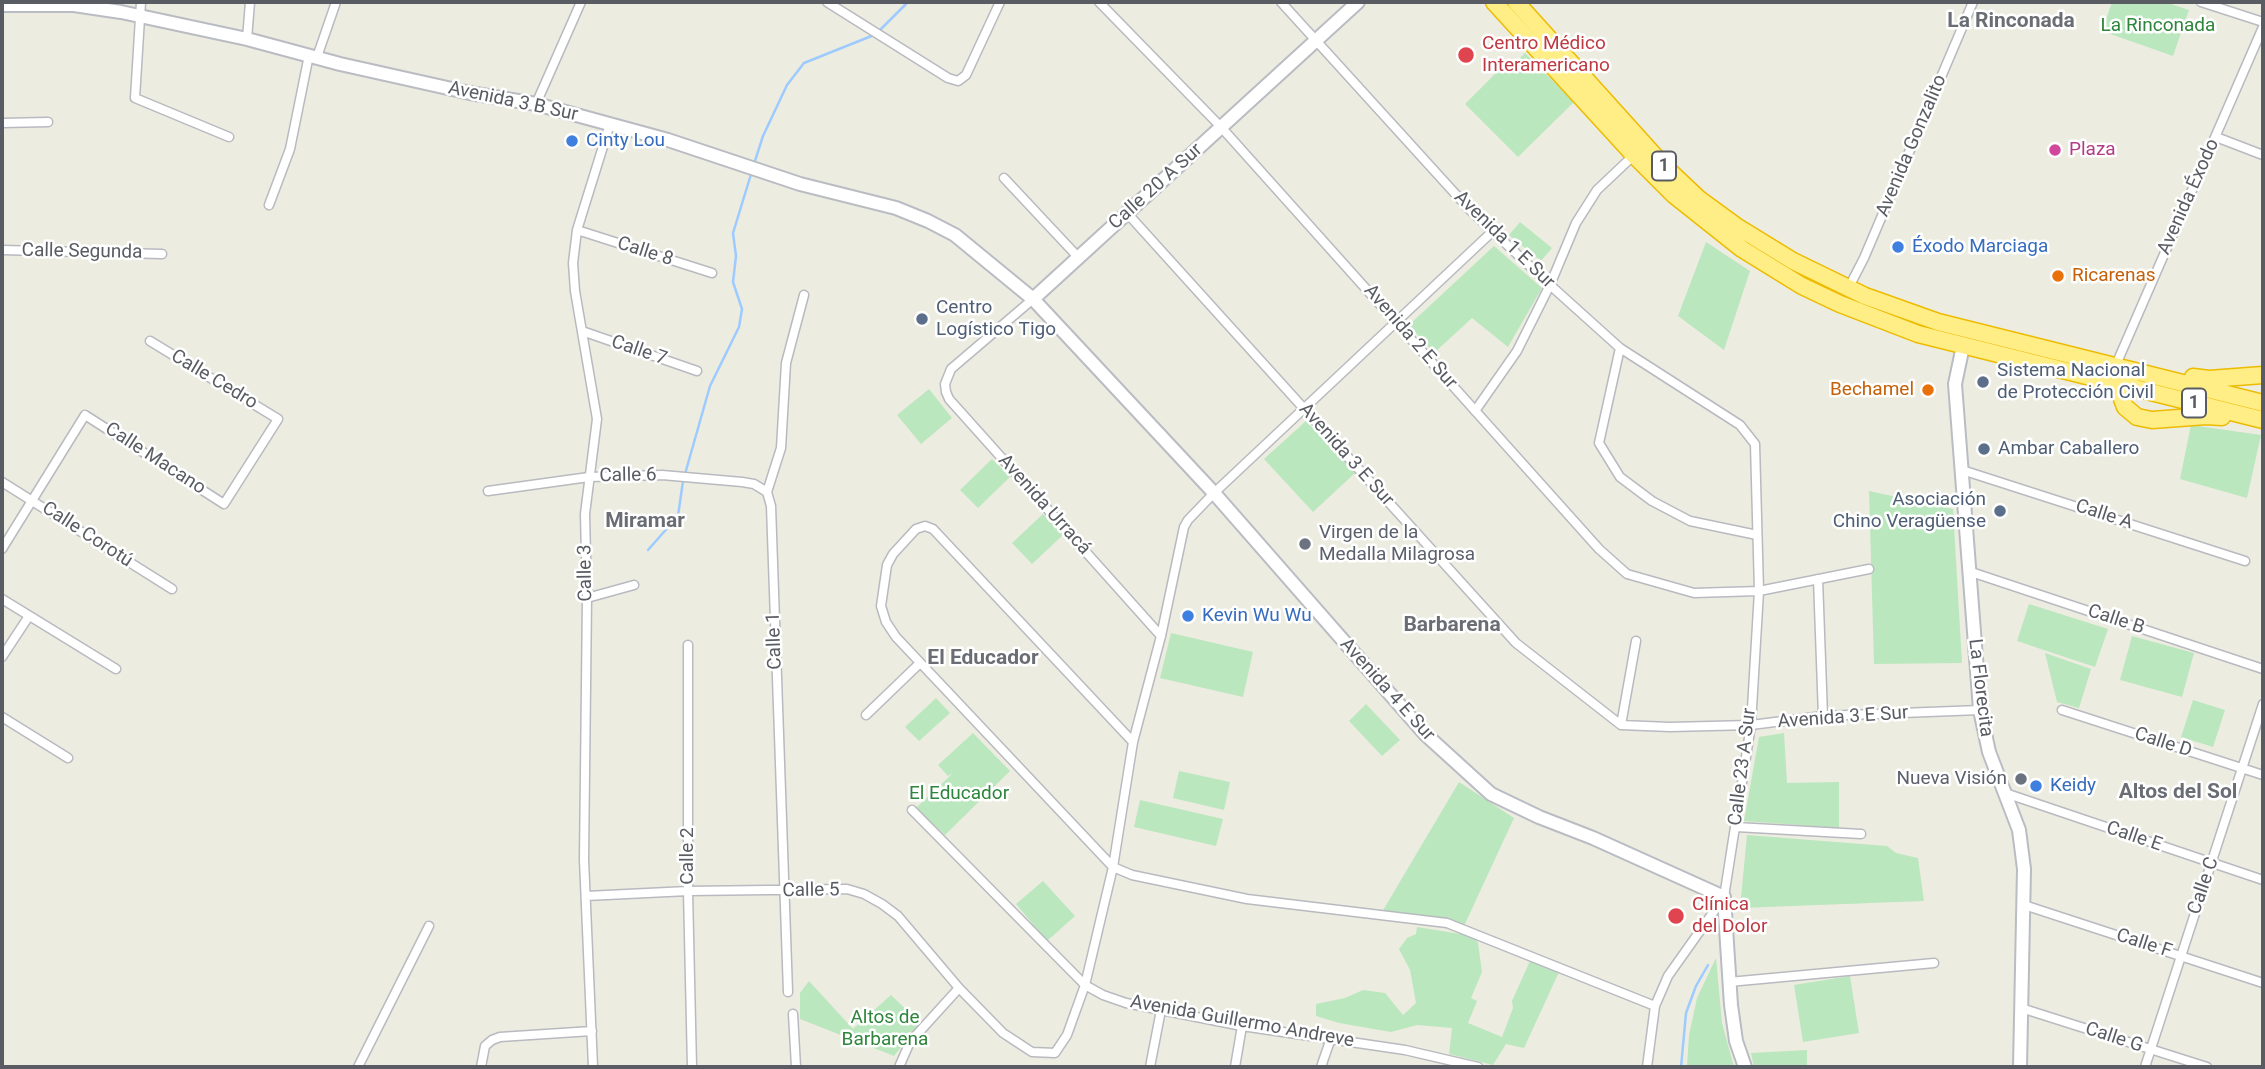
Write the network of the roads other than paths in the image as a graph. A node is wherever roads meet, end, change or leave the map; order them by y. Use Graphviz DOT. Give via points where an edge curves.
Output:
graph roads {
  1 [pos="141,2"];
  2 [pos="250,2"];
  3 [pos="336,2"];
  4 [pos="581,2"];
  5 [pos="827,2"];
  6 [pos="1000,2"];
  7 [pos="1099,2"];
  8 [pos="1281,2"];
  9 [pos="1359,2"];
  10 [pos="1494,2"];
  11 [pos="1516,2"];
  12 [pos="1973,2"];
  13 [pos="2201,2"];
  14 [pos="2,5"];
  15 [pos="141,16"];
  16 [pos="2263,22"];
  17 [pos="2263,27"];
  18 [pos="247,39"];
  19 [pos="1317,39"];
  20 [pos="313,56"];
  21 [pos="536,104"];
  22 [pos="48,122"];
  23 [pos="2,123"];
  24 [pos="610,124"];
  25 [pos="1221,127"];
  26 [pos="229,136"];
  27 [pos="2216,137"];
  28 [pos="1633,155"];
  29 [pos="2263,155"];
  30 [pos="1004,178"];
  31 [pos="269,205"];
  32 [pos="1127,214"];
  33 [pos="577,230"];
  34 [pos="1493,232"];
  35 [pos="2,250"];
  36 [pos="162,254"];
  37 [pos="1077,257"];
  38 [pos="1766,265"];
  39 [pos="712,273"];
  40 [pos="1550,285"];
  41 [pos="1848,289"];
  42 [pos="804,296"];
  43 [pos="1033,299"];
  44 [pos="1398,322"];
  45 [pos="582,331"];
  46 [pos="1918,334"];
  47 [pos="150,341"];
  48 [pos="1963,346"];
  49 [pos="1620,348"];
  50 [pos="2115,367"];
  51 [pos="951,369"];
  52 [pos="697,371"];
  53 [pos="2136,372"];
  54 [pos="2263,375"];
  55 [pos="2124,386"];
  56 [pos="2230,395"];
  57 [pos="2188,401"];
  58 [pos="2263,403"];
  59 [pos="1304,409"];
  60 [pos="1475,411"];
  61 [pos="2263,412"];
  62 [pos="2263,420"];
  63 [pos="1755,444"];
  64 [pos="1962,470"];
  65 [pos="589,477"];
  66 [pos="2,482"];
  67 [pos="488,491"];
  68 [pos="767,492"];
  69 [pos="1214,494"];
  70 [pos="34,500"];
  71 [pos="224,503"];
  72 [pos="1757,535"];
  73 [pos="2,549"];
  74 [pos="2245,561"];
  75 [pos="1869,569"];
  76 [pos="1968,571"];
  77 [pos="1818,579"];
  78 [pos="634,585"];
  79 [pos="173,589"];
  80 [pos="1759,591"];
  81 [pos="587,598"];
  82 [pos="2,599"];
  83 [pos="29,616"];
  84 [pos="1161,636"];
  85 [pos="1636,641"];
  86 [pos="688,645"];
  87 [pos="2,657"];
  88 [pos="920,663"];
  89 [pos="116,669"];
  90 [pos="2263,669"];
  91 [pos="2263,704"];
  92 [pos="1980,710"];
  93 [pos="2062,710"];
  94 [pos="866,715"];
  95 [pos="1823,716"];
  96 [pos="2,717"];
  97 [pos="1621,725"];
  98 [pos="1751,725"];
  99 [pos="1133,742"];
  100 [pos="68,758"];
  101 [pos="2243,768"];
  102 [pos="2263,775"];
  103 [pos="2005,793"];
  104 [pos="912,810"];
  105 [pos="1736,827"];
  106 [pos="1861,834"];
  107 [pos="2212,863"];
  108 [pos="1112,867"];
  109 [pos="2263,880"];
  110 [pos="688,891"];
  111 [pos="785,891"];
  112 [pos="586,896"];
  113 [pos="1724,897"];
  114 [pos="2024,905"];
  115 [pos="429,926"];
  116 [pos="2180,956"];
  117 [pos="1934,962"];
  118 [pos="1729,982"];
  119 [pos="2263,983"];
  120 [pos="1085,985"];
  121 [pos="959,988"];
  122 [pos="788,992"];
  123 [pos="1655,1006"];
  124 [pos="2021,1008"];
  125 [pos="1161,1010"];
  126 [pos="793,1014"];
  127 [pos="1242,1026"];
  128 [pos="592,1031"];
  129 [pos="1331,1038"];
  130 [pos="2151,1049"];
  131 [pos="358,1067"];
  132 [pos="481,1067"];
  133 [pos="593,1067"];
  134 [pos="692,1067"];
  135 [pos="796,1067"];
  136 [pos="899,1067"];
  137 [pos="1150,1067"];
  138 [pos="1235,1067"];
  139 [pos="1321,1067"];
  140 [pos="1478,1067"];
  141 [pos="1647,1067"];
  142 [pos="1745,1067"];
  143 [pos="2020,1067"];
  144 [pos="2145,1067"];
  145 [pos="2207,1067"];
  1 -- 15 [label="street"];
  2 -- 18 [label="street"];
  3 -- 20 [label="street"];
  4 -- 21 [label="street"];
  5 -- 6 [label="street" via="958,81"];
  7 -- 25 [label="street, Avenida 2 E Sur"];
  8 -- 19 [label="street, Avenida 1 E Sur"];
  9 -- 19 [label="street, Calle 20 A Sur"];
  10 -- 28 [label="highway, 1"];
  11 -- 41 [label="highway, 1" via="1699,199 1793,261"];
  12 -- 41 [label="street, Avenida Gonzalito"];
  13 -- 16 [label="street"];
  14 -- 15 [label="street, Avenida 3 B Sur" via="74,5"];
  15 -- 18 [label="street, Avenida 3 B Sur"];
  15 -- 26 [label="street" via="135,98"];
  17 -- 27 [label="street, Avenida Éxodo"];
  18 -- 20 [label="street, Avenida 3 B Sur"];
  19 -- 25 [label="street, Calle 20 A Sur"];
  19 -- 34 [label="street, Avenida 1 E Sur"];
  20 -- 21 [label="street, Avenida 3 B Sur"];
  20 -- 31 [label="street" via="290,149"];
  21 -- 24 [label="street, Avenida 3 B Sur"];
  22 -- 23 [label="street"];
  24 -- 33 [label="street, Calle 3"];
  24 -- 43 [label="street, Avenida 3 B Sur" via="928,220 955,235"];
  25 -- 32 [label="street, Calle 20 A Sur"];
  25 -- 44 [label="street, Avenida 2 E Sur"];
  27 -- 29 [label="street"];
  27 -- 50 [label="street, Avenida Éxodo"];
  28 -- 38 [label="highway, 1" via="1696,214"];
  28 -- 40 [label="street" via="1597,190 1576,223"];
  30 -- 37 [label="street"];
  32 -- 37 [label="street, Calle 20 A Sur"];
  32 -- 59 [label="street, Avenida 3 E Sur"];
  33 -- 39 [label="street, Calle 8"];
  33 -- 45 [label="street, Calle 3" via="573,263"];
  34 -- 40 [label="street, Avenida 1 E Sur"];
  34 -- 44 [label="street"];
  35 -- 36 [label="street, Calle Segunda"];
  37 -- 43 [label="street, Calle 20 A Sur"];
  38 -- 41 [label="highway" via="1829,290"];
  38 -- 46 [label="highway, 1" via="1840,304"];
  40 -- 49 [label="street, Avenida 1 E Sur"];
  40 -- 60 [label="street" via="1517,351"];
  41 -- 46 [label="highway" via="1855,300"];
  41 -- 50 [label="highway, 1" via="1938,322"];
  42 -- 68 [label="street, Calle 1" via="786,363 781,448"];
  43 -- 51 [label="street, Calle 20 A Sur"];
  43 -- 69 [label="street, Avenida 4 E Sur"];
  44 -- 59 [label="street"];
  44 -- 60 [label="street, Avenida 2 E Sur"];
  45 -- 52 [label="street, Calle 7"];
  45 -- 65 [label="street, Calle 3" via="597,419"];
  46 -- 48 [label="highway, 1"];
  47 -- 71 [label="street, Calle Cedro" via="278,419"];
  48 -- 55 [label="highway, 1"];
  48 -- 64 [label="street, La Florecita" via="1955,384"];
  49 -- 63 [label="street, Avenida 1 E Sur" via="1740,425"];
  49 -- 72 [label="street" via="1599,443 1620,477 1690,521"];
  50 -- 53 [label="highway, 1"];
  51 -- 84 [label="street, Avenida Urracá" via="945,384 949,399"];
  53 -- 54 [label="highway" via="2209,379"];
  53 -- 56 [label="highway, 1"];
  55 -- 56 [label="highway" via="2133,380"];
  55 -- 57 [label="highway, 1"];
  55 -- 62 [label="highway" via="2125,407 2144,419 2206,416"];
  56 -- 58 [label="highway, 1"];
  57 -- 61 [label="highway"];
  57 -- 62 [label="highway, 1"];
  59 -- 69 [label="street"];
  59 -- 97 [label="street, Avenida 3 E Sur" via="1516,643"];
  60 -- 80 [label="street, Avenida 2 E Sur" via="1628,574 1694,593"];
  63 -- 72 [label="street, Calle 23 A Sur"];
  64 -- 74 [label="street, Calle A"];
  64 -- 76 [label="street, La Florecita"];
  65 -- 67 [label="street, Calle 6"];
  65 -- 68 [label="street, Calle 6" via="676,476 754,484"];
  65 -- 81 [label="street, Calle 3"];
  66 -- 70 [label="street, Calle Corotú"];
  68 -- 111 [label="street, Calle 1"];
  69 -- 84 [label="street" via="1184,527"];
  69 -- 113 [label="street, Avenida 4 E Sur" via="1425,734 1491,794"];
  70 -- 71 [label="street, Calle Macano" via="85,415"];
  70 -- 73 [label="street"];
  70 -- 79 [label="street, Calle Corotú"];
  72 -- 80 [label="street, Calle 23 A Sur"];
  75 -- 77 [label="street, Avenida 2 E Sur"];
  76 -- 90 [label="street, Calle B"];
  76 -- 92 [label="street, La Florecita"];
  77 -- 80 [label="street, Avenida 2 E Sur"];
  77 -- 95 [label="street"];
  78 -- 81 [label="street"];
  80 -- 98 [label="street, Calle 23 A Sur"];
  81 -- 112 [label="street, Calle 3"];
  82 -- 83 [label="street"];
  83 -- 87 [label="street"];
  83 -- 89 [label="street"];
  84 -- 99 [label="street"];
  85 -- 97 [label="street"];
  86 -- 110 [label="street, Calle 2"];
  88 -- 94 [label="street"];
  88 -- 99 [label="street" via="896,637 881,606 892,554 916,529 925,526 933,529"];
  88 -- 108 [label="street"];
  91 -- 101 [label="street, Calle C"];
  92 -- 95 [label="street, Avenida 3 E Sur"];
  92 -- 103 [label="street, La Florecita"];
  93 -- 101 [label="street, Calle D"];
  95 -- 98 [label="street, Avenida 3 E Sur"];
  96 -- 100 [label="street"];
  97 -- 98 [label="street, Avenida 3 E Sur"];
  98 -- 105 [label="street, Calle 23 A Sur"];
  99 -- 108 [label="street"];
  101 -- 102 [label="street, Calle D"];
  101 -- 107 [label="street, Calle C"];
  103 -- 107 [label="street, Calle E"];
  103 -- 114 [label="street, La Florecita" via="2019,830"];
  104 -- 120 [label="street, Avenida Guillermo Andreve"];
  105 -- 106 [label="street"];
  105 -- 113 [label="street, Calle 23 A Sur"];
  107 -- 109 [label="street, Calle E"];
  107 -- 116 [label="street, Calle C"];
  108 -- 120 [label="street"];
  108 -- 123 [label="street" via="1247,899 1447,923"];
  110 -- 111 [label="street, Calle 5"];
  110 -- 112 [label="street, Calle 5"];
  110 -- 134 [label="street, Calle 2"];
  111 -- 121 [label="street, Calle 5" via="847,889 873,899 898,916"];
  111 -- 122 [label="street, Calle 1"];
  112 -- 128 [label="street, Calle 3"];
  113 -- 118 [label="street"];
  113 -- 123 [label="street, Calle 23 A Sur" via="1668,976"];
  114 -- 116 [label="street, Calle F"];
  114 -- 124 [label="street, La Florecita"];
  115 -- 131 [label="street"];
  116 -- 119 [label="street, Calle F"];
  116 -- 130 [label="street, Calle C"];
  117 -- 118 [label="street"];
  118 -- 142 [label="street"];
  120 -- 121 [label="street, Calle 5" via="1067,1035 1055,1053 1032,1052 1003,1033"];
  120 -- 125 [label="street, Avenida Guillermo Andreve" via="1104,995"];
  121 -- 136 [label="street" via="910,1042"];
  123 -- 141 [label="street, Calle 23 A Sur"];
  124 -- 130 [label="street, Calle G"];
  124 -- 143 [label="street, La Florecita"];
  125 -- 127 [label="street, Avenida Guillermo Andreve"];
  125 -- 137 [label="street"];
  126 -- 135 [label="street"];
  127 -- 129 [label="street, Avenida Guillermo Andreve"];
  127 -- 138 [label="street"];
  128 -- 132 [label="street" via="500,1037 485,1046"];
  128 -- 133 [label="street, Calle 3"];
  129 -- 139 [label="street"];
  129 -- 140 [label="street, Avenida Guillermo Andreve"];
  130 -- 144 [label="street, Calle C"];
  130 -- 145 [label="street, Calle G"];
}
